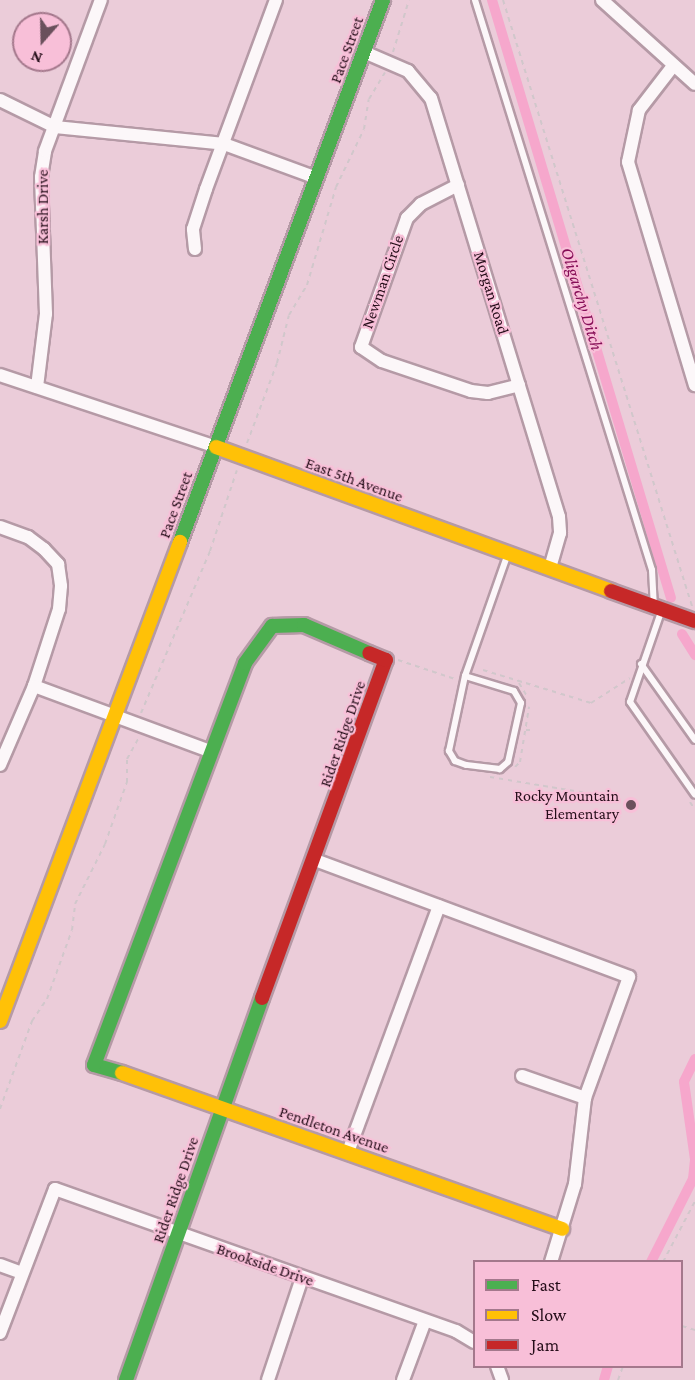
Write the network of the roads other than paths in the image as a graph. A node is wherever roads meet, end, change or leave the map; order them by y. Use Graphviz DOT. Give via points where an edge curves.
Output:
graph roads {
  1 [pos="101,0"];
  2 [pos="276,0"];
  3 [pos="383,0"];
  4 [pos="475,0"];
  5 [pos="602,0"];
  6 [pos="364,52"];
  7 [pos="673,66"];
  8 [pos="695,84"];
  9 [pos="0,100"];
  10 [pos="55,128"];
  11 [pos="224,144"];
  12 [pos="318,178"];
  13 [pos="458,185"];
  14 [pos="195,249"];
  15 [pos="0,375"];
  16 [pos="519,385"];
  17 [pos="695,385"];
  18 [pos="37,387"];
  19 [pos="216,447"];
  20 [pos="0,527"];
  21 [pos="508,553"];
  22 [pos="550,568"];
  23 [pos="658,608"];
  24 [pos="695,621"];
  25 [pos="641,664"];
  26 [pos="464,679"];
  27 [pos="33,686"];
  28 [pos="114,716"];
  29 [pos="695,740"];
  30 [pos="212,752"];
  31 [pos="0,765"];
  32 [pos="695,795"];
  33 [pos="315,860"];
  34 [pos="439,906"];
  35 [pos="0,1021"];
  36 [pos="522,1076"];
  37 [pos="585,1098"];
  38 [pos="222,1109"];
  39 [pos="348,1152"];
  40 [pos="562,1229"];
  41 [pos="177,1235"];
  42 [pos="551,1260"];
  43 [pos="0,1265"];
  44 [pos="22,1272"];
  45 [pos="302,1278"];
  46 [pos="425,1321"];
  47 [pos="0,1334"];
  48 [pos="473,1342"];
  49 [pos="126,1380"];
  50 [pos="268,1380"];
  51 [pos="403,1380"];
  1 -- 10 [label="street, Karsh Drive"];
  2 -- 11 [label="street"];
  3 -- 6 [label="street, Pace Street"];
  4 -- 23 [label="lane" via="652,570"];
  5 -- 7 [label="street"];
  6 -- 12 [label="street, Pace Street"];
  6 -- 13 [label="street, Morgan Road" via="408,71 421,83 431,98"];
  7 -- 8 [label="street"];
  7 -- 17 [label="street" via="639,110 628,162"];
  9 -- 10 [label="street"];
  10 -- 11 [label="street"];
  10 -- 18 [label="street, Karsh Drive" via="41,177 46,314"];
  11 -- 12 [label="street"];
  11 -- 14 [label="street" via="193,229"];
  12 -- 19 [label="street, Pace Street"];
  13 -- 16 [label="street, Morgan Road"];
  13 -- 16 [label="street, Newman Circle" via="421,204 402,226 361,347 382,362 471,391 488,393"];
  15 -- 18 [label="street, East 5th Avenue"];
  16 -- 22 [label="street, Morgan Road" via="559,517 560,533"];
  18 -- 19 [label="street, East 5th Avenue"];
  19 -- 21 [label="street, East 5th Avenue"];
  19 -- 28 [label="street, Pace Street"];
  20 -- 27 [label="street" via="28,537 58,564 59,609"];
  21 -- 22 [label="street, East 5th Avenue"];
  21 -- 26 [label="lane"];
  22 -- 23 [label="street, East 5th Avenue"];
  23 -- 24 [label="street, East 5th Avenue"];
  23 -- 25 [label="lane"];
  25 -- 29 [label="lane"];
  25 -- 32 [label="lane" via="630,702"];
  26 -- 26 [label="lane" via="449,751 455,761 466,765 500,769 508,762 521,703 514,691"];
  27 -- 28 [label="street"];
  27 -- 31 [label="street"];
  28 -- 30 [label="street"];
  28 -- 35 [label="street, Pace Street"];
  30 -- 33 [label="street, Rider Ridge Drive" via="245,663 272,626 304,625 387,660"];
  30 -- 38 [label="street, Pendleton Avenue" via="94,1065"];
  33 -- 34 [label="street"];
  33 -- 38 [label="street, Rider Ridge Drive"];
  34 -- 37 [label="street" via="629,977"];
  34 -- 39 [label="street"];
  36 -- 37 [label="street"];
  37 -- 40 [label="street" via="575,1184"];
  38 -- 39 [label="street, Pendleton Avenue"];
  38 -- 41 [label="street, Rider Ridge Drive"];
  39 -- 40 [label="street, Pendleton Avenue"];
  40 -- 42 [label="street"];
  41 -- 44 [label="street, Brookside Drive" via="55,1189"];
  41 -- 45 [label="street, Brookside Drive"];
  41 -- 49 [label="street, Rider Ridge Drive"];
  43 -- 44 [label="street"];
  44 -- 47 [label="street"];
  45 -- 46 [label="street, Brookside Drive"];
  45 -- 50 [label="street"];
  46 -- 48 [label="street, Brookside Drive"];
  46 -- 51 [label="street"];
}
